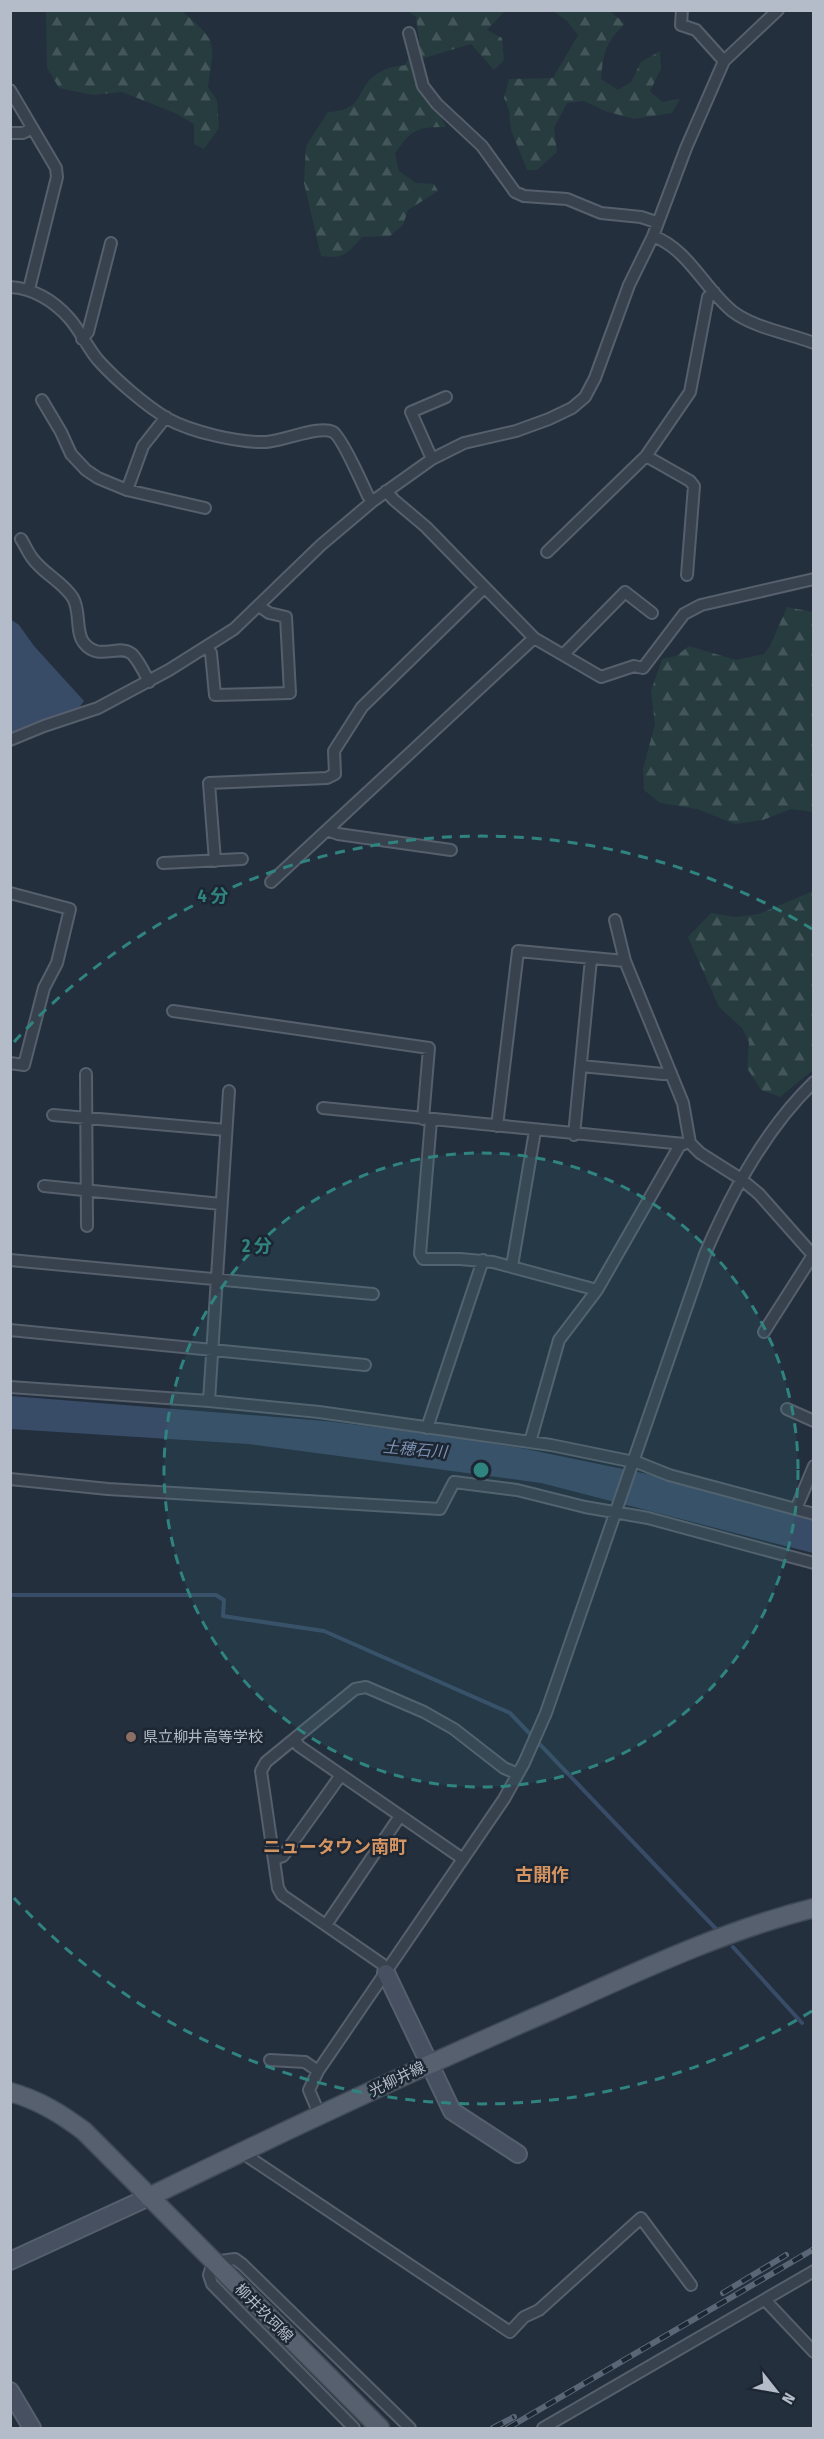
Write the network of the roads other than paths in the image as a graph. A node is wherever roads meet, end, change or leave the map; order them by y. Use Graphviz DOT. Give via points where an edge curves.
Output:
graph roads {
  1 [pos="682,10"];
  2 [pos="778,10"];
  3 [pos="410,33"];
  4 [pos="723,61"];
  5 [pos="10,90"];
  6 [pos="32,128"];
  7 [pos="10,133"];
  8 [pos="656,222"];
  9 [pos="653,236"];
  10 [pos="111,243"];
  11 [pos="10,287"];
  12 [pos="29,289"];
  13 [pos="714,292"];
  14 [pos="82,339"];
  15 [pos="813,343"];
  16 [pos="446,397"];
  17 [pos="42,400"];
  18 [pos="166,417"];
  19 [pos="646,456"];
  20 [pos="432,459"];
  21 [pos="127,490"];
  22 [pos="386,491"];
  23 [pos="373,501"];
  24 [pos="205,508"];
  25 [pos="21,539"];
  26 [pos="547,552"];
  27 [pos="687,574"];
  28 [pos="813,579"];
  29 [pos="484,588"];
  30 [pos="260,606"];
  31 [pos="652,613"];
  32 [pos="534,638"];
  33 [pos="206,647"];
  34 [pos="563,655"];
  35 [pos="149,682"];
  36 [pos="10,740"];
  37 [pos="327,830"];
  38 [pos="451,850"];
  39 [pos="242,859"];
  40 [pos="215,861"];
  41 [pos="162,863"];
  42 [pos="271,882"];
  43 [pos="10,893"];
  44 [pos="615,920"];
  45 [pos="591,959"];
  46 [pos="625,961"];
  47 [pos="173,1011"];
  48 [pos="10,1063"];
  49 [pos="581,1066"];
  50 [pos="670,1073"];
  51 [pos="86,1074"];
  52 [pos="813,1082"];
  53 [pos="229,1091"];
  54 [pos="323,1108"];
  55 [pos="53,1115"];
  56 [pos="85,1117"];
  57 [pos="427,1119"];
  58 [pos="497,1126"];
  59 [pos="226,1130"];
  60 [pos="535,1131"];
  61 [pos="573,1135"];
  62 [pos="685,1144"];
  63 [pos="741,1179"];
  64 [pos="44,1186"];
  65 [pos="86,1190"];
  66 [pos="220,1204"];
  67 [pos="87,1226"];
  68 [pos="10,1260"];
  69 [pos="483,1260"];
  70 [pos="512,1266"];
  71 [pos="215,1280"];
  72 [pos="597,1290"];
  73 [pos="373,1294"];
  74 [pos="10,1330"];
  75 [pos="764,1332"];
  76 [pos="212,1351"];
  77 [pos="365,1365"];
  78 [pos="10,1387"];
  79 [pos="209,1401"];
  80 [pos="788,1409"];
  81 [pos="813,1421"];
  82 [pos="427,1428"];
  83 [pos="530,1442"];
  84 [pos="631,1464"];
  85 [pos="813,1466"];
  86 [pos="10,1479"];
  87 [pos="615,1509"];
  88 [pos="796,1509"];
  89 [pos="813,1514"];
  90 [pos="813,1563"];
  91 [pos="294,1739"];
  92 [pos="518,1774"];
  93 [pos="341,1775"];
  94 [pos="400,1816"];
  95 [pos="274,1858"];
  96 [pos="463,1859"];
  97 [pos="813,1908"];
  98 [pos="326,1925"];
  99 [pos="386,1973"];
  100 [pos="270,2060"];
  101 [pos="428,2064"];
  102 [pos="318,2071"];
  103 [pos="10,2092"];
  104 [pos="320,2116"];
  105 [pos="242,2152"];
  106 [pos="518,2154"];
  107 [pos="148,2197"];
  108 [pos="10,2260"];
  109 [pos="213,2262"];
  110 [pos="813,2271"];
  111 [pos="691,2285"];
  112 [pos="765,2300"];
  113 [pos="813,2352"];
  114 [pos="10,2391"];
  115 [pos="15,2408"];
  116 [pos="32,2428"];
  117 [pos="354,2428"];
  118 [pos="380,2428"];
  119 [pos="410,2428"];
  120 [pos="543,2428"];
  1 -- 4 [label="street" via="681,25 696,30"];
  2 -- 4 [label="street"];
  3 -- 8 [label="street" via="423,86 482,146 515,192 567,199 601,213"];
  4 -- 8 [label="street"];
  5 -- 6 [label="street"];
  6 -- 7 [label="street"];
  6 -- 12 [label="street" via="56,168 57,177"];
  8 -- 9 [label="street"];
  9 -- 13 [label="street" via="667,241"];
  9 -- 20 [label="street" via="585,397 549,419 464,443"];
  10 -- 14 [label="street" via="88,332"];
  11 -- 12 [label="street"];
  12 -- 14 [label="street" via="70,319"];
  13 -- 15 [label="street" via="734,312 752,322"];
  13 -- 19 [label="street" via="708,297 690,392"];
  14 -- 18 [label="street" via="116,378"];
  16 -- 20 [label="street" via="411,412"];
  17 -- 21 [label="street" via="70,454 98,478"];
  18 -- 21 [label="street" via="143,446"];
  18 -- 23 [label="street" via="181,425 246,441 295,438 321,430 333,432"];
  19 -- 26 [label="street"];
  19 -- 27 [label="street" via="694,486"];
  20 -- 22 [label="street"];
  21 -- 24 [label="street"];
  22 -- 23 [label="street"];
  22 -- 29 [label="street"];
  23 -- 30 [label="street" via="304,561"];
  25 -- 35 [label="street" via="32,559 75,601 83,642 102,653 130,652"];
  28 -- 34 [label="street" via="701,605 684,614 643,668 634,666 601,677"];
  29 -- 32 [label="street"];
  29 -- 40 [label="street" via="362,707 334,751 335,774 327,778 209,783"];
  30 -- 33 [label="street"];
  30 -- 33 [label="street" via="286,617 290,693 215,695 211,653"];
  31 -- 34 [label="street" via="625,592"];
  32 -- 34 [label="street"];
  32 -- 37 [label="street"];
  33 -- 35 [label="street"];
  35 -- 36 [label="street" via="98,708"];
  37 -- 38 [label="street"];
  37 -- 42 [label="street"];
  39 -- 40 [label="street"];
  40 -- 41 [label="street"];
  43 -- 48 [label="street" via="70,909 24,1065"];
  44 -- 46 [label="street"];
  45 -- 46 [label="street"];
  45 -- 49 [label="street"];
  45 -- 58 [label="street" via="518,951"];
  46 -- 50 [label="street"];
  47 -- 57 [label="street" via="429,1048"];
  49 -- 50 [label="street"];
  49 -- 61 [label="street"];
  50 -- 62 [label="street" via="683,1102"];
  51 -- 56 [label="street"];
  52 -- 63 [label="street"];
  53 -- 59 [label="street"];
  54 -- 57 [label="street"];
  55 -- 56 [label="street"];
  56 -- 59 [label="street"];
  56 -- 65 [label="street"];
  57 -- 58 [label="street"];
  57 -- 69 [label="street" via="420,1254 423,1259"];
  58 -- 60 [label="street"];
  59 -- 66 [label="street"];
  60 -- 61 [label="street"];
  60 -- 70 [label="street"];
  61 -- 62 [label="street"];
  62 -- 63 [label="street"];
  62 -- 72 [label="street"];
  63 -- 75 [label="street" via="813,1255"];
  63 -- 84 [label="street" via="695,1280"];
  64 -- 65 [label="street"];
  65 -- 66 [label="street"];
  65 -- 67 [label="street"];
  66 -- 71 [label="street"];
  68 -- 71 [label="street"];
  69 -- 70 [label="street"];
  69 -- 82 [label="street"];
  70 -- 72 [label="street"];
  71 -- 73 [label="street"];
  71 -- 76 [label="street"];
  72 -- 83 [label="street" via="559,1340"];
  74 -- 76 [label="street"];
  76 -- 77 [label="street"];
  76 -- 79 [label="street"];
  78 -- 79 [label="street"];
  79 -- 82 [label="street"];
  80 -- 81 [label="street"];
  82 -- 83 [label="street"];
  83 -- 84 [label="street"];
  84 -- 87 [label="street"];
  84 -- 88 [label="street"];
  85 -- 88 [label="street"];
  86 -- 87 [label="street" via="108,1489 440,1509 454,1482"];
  87 -- 90 [label="street"];
  87 -- 92 [label="street" via="538,1732"];
  88 -- 89 [label="street"];
  91 -- 92 [label="street" via="355,1689 366,1687 444,1723 504,1768"];
  91 -- 93 [label="street"];
  91 -- 95 [label="street" via="261,1771"];
  92 -- 96 [label="street"];
  93 -- 94 [label="street"];
  93 -- 95 [label="street" via="283,1856"];
  94 -- 96 [label="street"];
  94 -- 98 [label="street"];
  95 -- 98 [label="street" via="282,1895"];
  96 -- 99 [label="street"];
  97 -- 101 [label="main road, 光柳井線" via="678,1954"];
  98 -- 99 [label="street" via="382,1964"];
  99 -- 101 [label="street"];
  99 -- 102 [label="street"];
  100 -- 102 [label="street" via="306,2062"];
  101 -- 104 [label="main road, 光柳井線"];
  101 -- 106 [label="street" via="452,2111"];
  102 -- 104 [label="street" via="309,2090"];
  103 -- 107 [label="main road" via="58,2111 84,2131"];
  104 -- 105 [label="main road, 光柳井線"];
  105 -- 107 [label="main road, 光柳井線"];
  105 -- 111 [label="street" via="510,2332 641,2218"];
  107 -- 108 [label="street"];
  107 -- 109 [label="main road, 柳井玖珂線"];
  109 -- 117 [label="street" via="209,2275 212,2284"];
  109 -- 118 [label="main road, 柳井玖珂線"];
  109 -- 119 [label="street" via="235,2259 242,2264"];
  110 -- 112 [label="street"];
  112 -- 113 [label="street"];
  112 -- 120 [label="street"];
  114 -- 115 [label="street"];
  115 -- 116 [label="street"];
}
